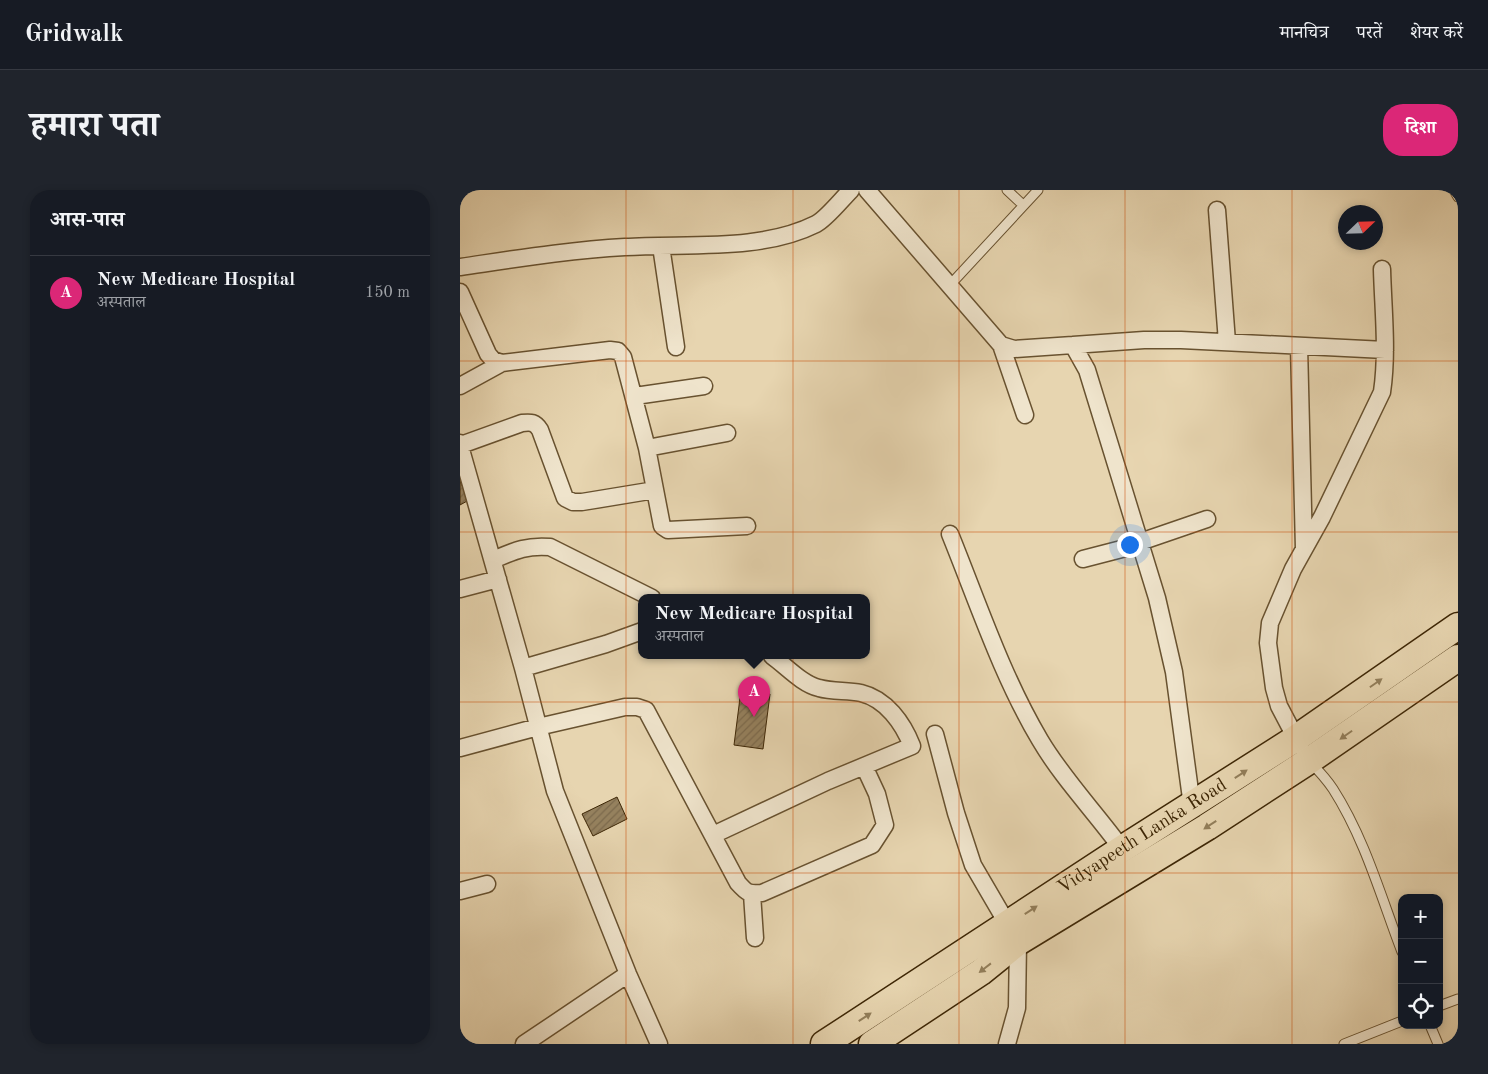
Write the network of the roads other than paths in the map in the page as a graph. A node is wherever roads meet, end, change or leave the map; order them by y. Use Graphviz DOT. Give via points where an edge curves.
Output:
graph roads {
  1 [pos="851,190"];
  2 [pos="1007,190"];
  3 [pos="1038,190"];
  4 [pos="1454,190"];
  5 [pos="869,191"];
  6 [pos="1458,197"];
  7 [pos="1023,205"];
  8 [pos="1217,210"];
  9 [pos="661,246"];
  10 [pos="460,267"];
  11 [pos="1382,268"];
  12 [pos="950,285"];
  13 [pos="460,292"];
  14 [pos="467,324"];
  15 [pos="1227,342"];
  16 [pos="1001,345"];
  17 [pos="1073,345"];
  18 [pos="1300,346"];
  19 [pos="676,348"];
  20 [pos="1385,350"];
  21 [pos="502,363"];
  22 [pos="460,386"];
  23 [pos="704,386"];
  24 [pos="635,396"];
  25 [pos="1025,415"];
  26 [pos="727,433"];
  27 [pos="460,444"];
  28 [pos="647,448"];
  29 [pos="655,490"];
  30 [pos="1207,519"];
  31 [pos="747,526"];
  32 [pos="950,534"];
  33 [pos="1140,543"];
  34 [pos="1304,549"];
  35 [pos="1084,559"];
  36 [pos="493,560"];
  37 [pos="498,579"];
  38 [pos="460,588"];
  39 [pos="644,594"];
  40 [pos="1458,626"];
  41 [pos="638,632"];
  42 [pos="1458,658"];
  43 [pos="776,659"];
  44 [pos="523,668"];
  45 [pos="538,727"];
  46 [pos="935,734"];
  47 [pos="1295,739"];
  48 [pos="460,748"];
  49 [pos="1310,760"];
  50 [pos="864,766"];
  51 [pos="1192,806"];
  52 [pos="713,835"];
  53 [pos="1122,849"];
  54 [pos="487,884"];
  55 [pos="460,891"];
  56 [pos="752,894"];
  57 [pos="1012,934"];
  58 [pos="755,938"];
  59 [pos="1398,941"];
  60 [pos="628,974"];
  61 [pos="1458,999"];
  62 [pos="1443,1005"];
  63 [pos="1398,1023"];
  64 [pos="1432,1029"];
  65 [pos="524,1044"];
  66 [pos="659,1044"];
  67 [pos="824,1044"];
  68 [pos="872,1044"];
  69 [pos="1008,1044"];
  70 [pos="1344,1044"];
  71 [pos="1438,1044"];
  1 -- 9 [label="street" via="817,224 791,233 748,243"];
  2 -- 7 [label="lane"];
  3 -- 7 [label="lane"];
  4 -- 6 [label="lane"];
  5 -- 12 [label="street"];
  7 -- 12 [label="lane"];
  8 -- 15 [label="street"];
  9 -- 10 [label="street" via="566,251"];
  9 -- 19 [label="street"];
  11 -- 20 [label="street"];
  12 -- 16 [label="street"];
  13 -- 14 [label="street"];
  14 -- 21 [label="street" via="493,360"];
  15 -- 17 [label="street" via="1144,340"];
  15 -- 18 [label="street"];
  16 -- 17 [label="street" via="1014,349"];
  16 -- 25 [label="street"];
  17 -- 33 [label="street" via="1087,370"];
  18 -- 20 [label="street"];
  18 -- 34 [label="street"];
  20 -- 34 [label="street" via="1382,392"];
  21 -- 22 [label="street"];
  21 -- 24 [label="street" via="618,351 623,357"];
  23 -- 24 [label="street"];
  24 -- 28 [label="street"];
  26 -- 28 [label="street"];
  27 -- 29 [label="street" via="531,422 540,430 565,498 572,502"];
  27 -- 36 [label="street"];
  28 -- 29 [label="street"];
  29 -- 31 [label="street" via="660,521 668,530"];
  30 -- 33 [label="street"];
  32 -- 53 [label="street" via="1022,708 1041,742"];
  33 -- 35 [label="street"];
  33 -- 51 [label="street" via="1174,672"];
  34 -- 47 [label="street" via="1270,623 1268,643 1279,706"];
  36 -- 37 [label="street"];
  36 -- 39 [label="street" via="518,549 550,547"];
  37 -- 38 [label="street"];
  37 -- 44 [label="street"];
  47 -- 40 [label="main road, Vidyapeeth Lanka Road, one-way"];
  41 -- 44 [label="street"];
  42 -- 49 [label="main road, Vidyapeeth Lanka Road, one-way"];
  43 -- 50 [label="street" via="818,688 862,693 880,700 891,711 912,746"];
  44 -- 45 [label="street"];
  45 -- 48 [label="street"];
  45 -- 52 [label="street" via="625,707 646,710"];
  45 -- 60 [label="street" via="555,791"];
  46 -- 57 [label="street" via="973,865"];
  47 -- 49 [label="street"];
  51 -- 47 [label="main road, Vidyapeeth Lanka Road, one-way"];
  49 -- 57 [label="main road, Vidyapeeth Lanka Road, one-way" via="1191,837"];
  49 -- 59 [label="lane" via="1332,788 1352,823"];
  50 -- 52 [label="street"];
  50 -- 56 [label="street" via="877,794 885,825 872,845 762,893"];
  51 -- 53 [label="main road, Vidyapeeth Lanka Road"];
  52 -- 56 [label="street" via="738,883"];
  57 -- 53 [label="main road, Vidyapeeth Lanka Road, one-way"];
  54 -- 55 [label="street"];
  56 -- 58 [label="street"];
  67 -- 57 [label="main road, Vidyapeeth Lanka Road, one-way"];
  57 -- 68 [label="main road, Vidyapeeth Lanka Road, one-way" via="981,972"];
  57 -- 69 [label="street" via="1017,1008"];
  60 -- 65 [label="street"];
  60 -- 66 [label="street"];
  61 -- 62 [label="lane"];
  63 -- 70 [label="lane"];
  64 -- 71 [label="lane"];
}
